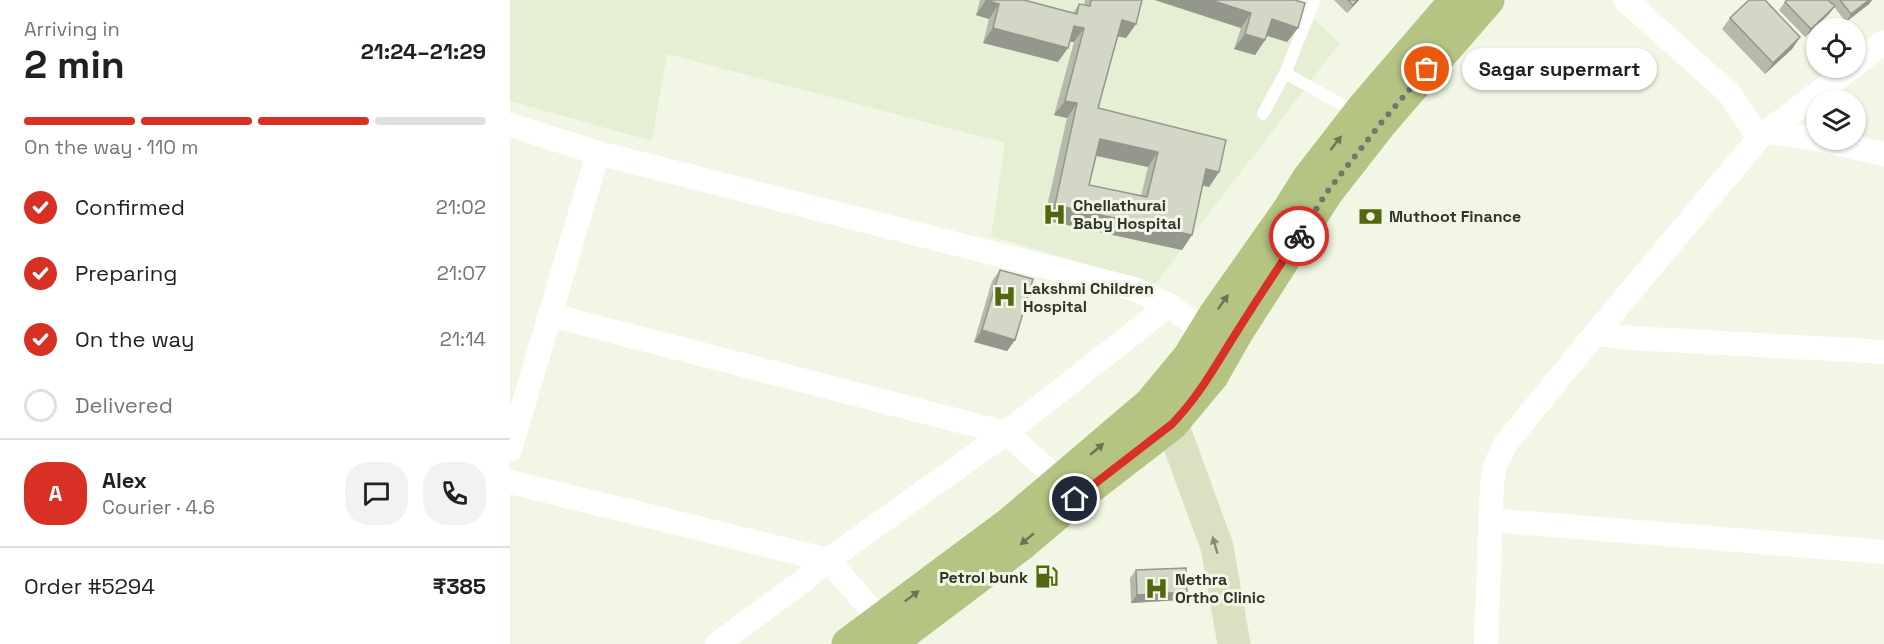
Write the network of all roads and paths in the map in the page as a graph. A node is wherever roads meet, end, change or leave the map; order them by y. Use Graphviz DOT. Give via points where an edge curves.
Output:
graph roads {
  1 [pos="1315,0"];
  2 [pos="1456,0"];
  3 [pos="1488,0"];
  4 [pos="1625,0"];
  5 [pos="1884,42"];
  6 [pos="1866,56"];
  7 [pos="1285,73"];
  8 [pos="1838,78"];
  9 [pos="1263,114"];
  10 [pos="1358,114"];
  11 [pos="510,125"];
  12 [pos="1763,135"];
  13 [pos="1806,138"];
  14 [pos="1866,150"];
  15 [pos="598,153"];
  16 [pos="1884,154"];
  17 [pos="1169,305"];
  18 [pos="550,315"];
  19 [pos="1204,332"];
  20 [pos="1595,334"];
  21 [pos="1884,352"];
  22 [pos="1161,414"];
  23 [pos="1006,433"];
  24 [pos="510,450"];
  25 [pos="1060,481"];
  26 [pos="510,482"];
  27 [pos="1490,520"];
  28 [pos="1884,552"];
  29 [pos="828,560"];
  30 [pos="888,635"];
  31 [pos="717,644"];
  32 [pos="848,644"];
  33 [pos="1234,644"];
  34 [pos="1486,644"];
  1 -- 7 [label="lane"];
  2 -- 10 [label="main road"];
  3 -- 22 [label="main road" via="1327,192 1212,376"];
  4 -- 12 [label="street" via="1729,93"];
  5 -- 6 [label="street"];
  7 -- 9 [label="lane"];
  7 -- 10 [label="lane"];
  8 -- 12 [label="street"];
  19 -- 10 [label="main road, one-way" via="1308,179"];
  11 -- 15 [label="street"];
  12 -- 13 [label="street"];
  12 -- 20 [label="street"];
  14 -- 16 [label="street"];
  15 -- 17 [label="street" via="1134,289"];
  15 -- 18 [label="street"];
  17 -- 19 [label="street"];
  17 -- 23 [label="street"];
  18 -- 23 [label="street"];
  18 -- 24 [label="street"];
  19 -- 22 [label="main road"];
  20 -- 21 [label="street"];
  20 -- 27 [label="street" via="1506,443 1496,463"];
  25 -- 22 [label="main road, one-way"];
  22 -- 30 [label="main road, one-way" via="1094,484 1023,543"];
  33 -- 22 [label="main road, one-way" via="1217,547"];
  23 -- 25 [label="street"];
  23 -- 29 [label="street"];
  30 -- 25 [label="main road, one-way"];
  26 -- 29 [label="street"];
  27 -- 28 [label="street"];
  27 -- 34 [label="street"];
  29 -- 30 [label="street"];
  29 -- 31 [label="street"];
  30 -- 32 [label="main road"];
}
